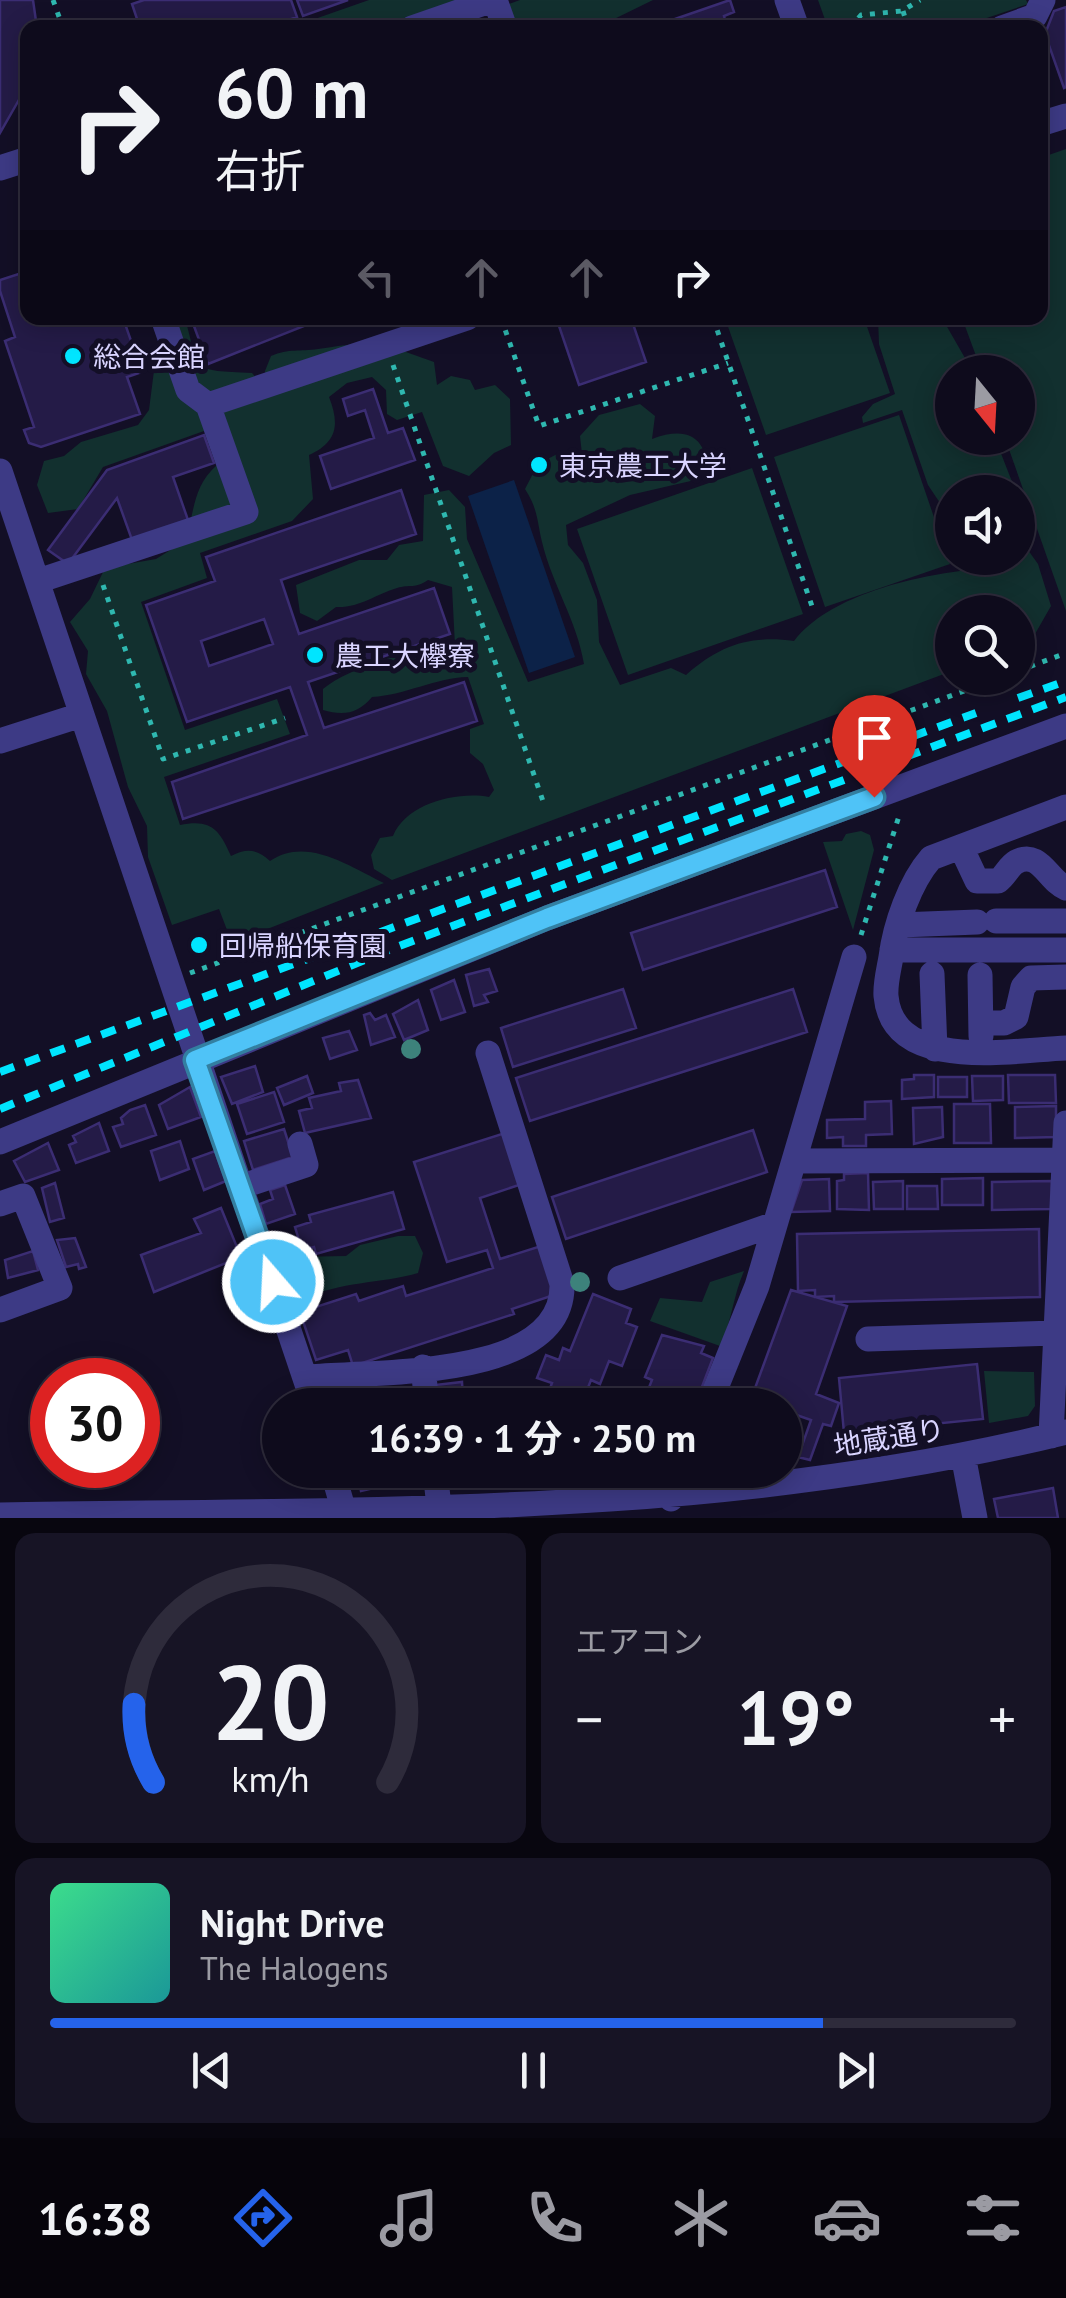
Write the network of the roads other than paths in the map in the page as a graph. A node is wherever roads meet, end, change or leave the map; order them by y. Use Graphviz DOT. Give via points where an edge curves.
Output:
graph roads {
  1 [pos="494,0"];
  2 [pos="1043,0"];
  3 [pos="435,20"];
  4 [pos="1024,20"];
  5 [pos="165,325"];
  6 [pos="446,325"];
  7 [pos="208,405"];
  8 [pos="0,471"];
  9 [pos="38,581"];
  10 [pos="81,715"];
  11 [pos="1066,726"];
  12 [pos="0,741"];
  13 [pos="1066,807"];
  14 [pos="961,847"];
  15 [pos="1066,888"];
  16 [pos="1066,921"];
  17 [pos="896,937"];
  18 [pos="1066,950"];
  19 [pos="854,957"];
  20 [pos="980,975"];
  21 [pos="1066,977"];
  22 [pos="926,990"];
  23 [pos="981,1022"];
  24 [pos="1066,1048"];
  25 [pos="935,1050"];
  26 [pos="981,1051"];
  27 [pos="488,1053"];
  28 [pos="195,1060"];
  29 [pos="1066,1124"];
  30 [pos="0,1142"];
  31 [pos="300,1144"];
  32 [pos="1065,1148"];
  33 [pos="794,1160"];
  34 [pos="240,1187"];
  35 [pos="0,1204"];
  36 [pos="775,1224"];
  37 [pos="620,1278"];
  38 [pos="0,1310"];
  39 [pos="1055,1333"];
  40 [pos="868,1339"];
  41 [pos="423,1367"];
  42 [pos="306,1377"];
  43 [pos="309,1388"];
  44 [pos="426,1388"];
  45 [pos="716,1388"];
  46 [pos="1058,1434"];
  47 [pos="963,1456"];
  48 [pos="337,1488"];
  49 [pos="676,1488"];
  50 [pos="671,1500"];
  51 [pos="429,1511"];
  52 [pos="271,1514"];
  53 [pos="345,1514"];
  54 [pos="16,1516"];
  55 [pos="126,1516"];
  56 [pos="975,1518"];
  1 -- 3 [label="street"];
  2 -- 4 [label="street" via="1035,16"];
  5 -- 7 [label="street" via="188,390"];
  6 -- 7 [label="street"];
  7 -- 9 [label="street" via="246,512"];
  8 -- 9 [label="street"];
  9 -- 10 [label="street"];
  10 -- 12 [label="street"];
  10 -- 28 [label="street"];
  11 -- 28 [label="street" via="547,918"];
  13 -- 14 [label="street"];
  14 -- 15 [label="street" via="976,881 998,881 1028,859"];
  14 -- 17 [label="street" via="931,858 918,872"];
  16 -- 17 [label="street" via="986,915"];
  17 -- 18 [label="street"];
  17 -- 25 [label="street" via="886,996 897,1029"];
  19 -- 33 [label="street"];
  20 -- 23 [label="street"];
  21 -- 23 [label="street" via="1031,978 1022,987 1016,1017"];
  22 -- 25 [label="street"];
  23 -- 26 [label="street"];
  24 -- 26 [label="street"];
  25 -- 26 [label="street"];
  27 -- 41 [label="street" via="562,1298 544,1329 514,1352"];
  28 -- 30 [label="street"];
  28 -- 34 [label="street"];
  29 -- 32 [label="street"];
  31 -- 34 [label="street" via="306,1165"];
  32 -- 33 [label="street"];
  32 -- 39 [label="street"];
  33 -- 36 [label="street"];
  34 -- 42 [label="street"];
  35 -- 38 [label="street" via="23,1196 60,1288"];
  36 -- 37 [label="street"];
  36 -- 45 [label="street"];
  39 -- 40 [label="street"];
  39 -- 46 [label="street"];
  41 -- 42 [label="street"];
  41 -- 44 [label="street"];
  42 -- 43 [label="street"];
  46 -- 47 [label="street, 地蔵通り"];
  47 -- 50 [label="street, 地蔵通り"];
  47 -- 56 [label="street"];
  48 -- 53 [label="street"];
  49 -- 50 [label="street"];
  50 -- 51 [label="street, 地蔵通り"];
  51 -- 53 [label="street, 地蔵通り"];
  52 -- 53 [label="street, 地蔵通り"];
  52 -- 55 [label="street, 地蔵通り"];
  54 -- 55 [label="street, 地蔵通り"];
}
